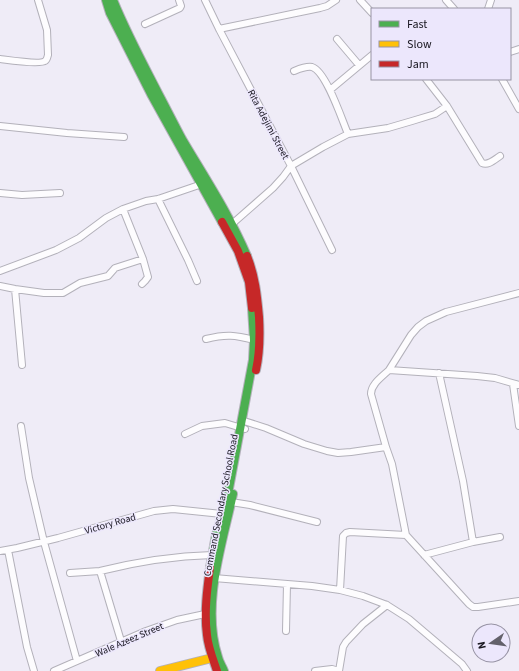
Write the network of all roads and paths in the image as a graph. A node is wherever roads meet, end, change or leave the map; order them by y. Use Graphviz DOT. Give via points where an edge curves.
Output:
graph roads {
  1 [pos="38,0"];
  2 [pos="106,0"];
  3 [pos="113,0"];
  4 [pos="179,0"];
  5 [pos="205,0"];
  6 [pos="336,0"];
  7 [pos="360,0"];
  8 [pos="446,0"];
  9 [pos="453,8"];
  10 [pos="371,12"];
  11 [pos="145,24"];
  12 [pos="219,29"];
  13 [pos="337,39"];
  14 [pos="371,56"];
  15 [pos="0,59"];
  16 [pos="359,65"];
  17 [pos="294,71"];
  18 [pos="427,80"];
  19 [pos="503,80"];
  20 [pos="330,90"];
  21 [pos="447,106"];
  22 [pos="519,109"];
  23 [pos="0,126"];
  24 [pos="348,134"];
  25 [pos="124,137"];
  26 [pos="500,156"];
  27 [pos="291,166"];
  28 [pos="202,184"];
  29 [pos="210,192"];
  30 [pos="0,193"];
  31 [pos="60,193"];
  32 [pos="158,199"];
  33 [pos="123,209"];
  34 [pos="232,224"];
  35 [pos="332,250"];
  36 [pos="143,259"];
  37 [pos="0,271"];
  38 [pos="197,281"];
  39 [pos="142,284"];
  40 [pos="0,286"];
  41 [pos="15,289"];
  42 [pos="519,293"];
  43 [pos="206,339"];
  44 [pos="256,344"];
  45 [pos="22,365"];
  46 [pos="389,370"];
  47 [pos="439,373"];
  48 [pos="516,384"];
  49 [pos="243,424"];
  50 [pos="21,426"];
  51 [pos="519,426"];
  52 [pos="185,434"];
  53 [pos="386,447"];
  54 [pos="231,502"];
  55 [pos="222,514"];
  56 [pos="317,522"];
  57 [pos="406,535"];
  58 [pos="500,537"];
  59 [pos="44,542"];
  60 [pos="472,542"];
  61 [pos="8,550"];
  62 [pos="0,551"];
  63 [pos="212,555"];
  64 [pos="424,556"];
  65 [pos="100,571"];
  66 [pos="70,574"];
  67 [pos="214,578"];
  68 [pos="287,584"];
  69 [pos="340,590"];
  70 [pos="519,601"];
  71 [pos="386,605"];
  72 [pos="205,614"];
  73 [pos="286,631"];
  74 [pos="121,641"];
  75 [pos="212,658"];
  76 [pos="76,661"];
  77 [pos="34,671"];
  78 [pos="54,671"];
  79 [pos="160,671"];
  80 [pos="217,671"];
  81 [pos="224,671"];
  82 [pos="315,671"];
  83 [pos="339,671"];
  84 [pos="468,671"];
  1 -- 15 [label="street" via="46,30 47,59 27,62"];
  2 -- 28 [label="main road" via="110,13 151,94"];
  3 -- 29 [label="main road" via="131,42"];
  4 -- 11 [label="street" via="180,8"];
  5 -- 12 [label="street, Rita Adejimi Street"];
  6 -- 12 [label="street" via="320,8"];
  7 -- 10 [label="street"];
  8 -- 9 [label="street"];
  12 -- 27 [label="street, Rita Adejimi Street"];
  13 -- 16 [label="street"];
  14 -- 16 [label="street"];
  16 -- 20 [label="street"];
  17 -- 20 [label="street" via="306,67 317,70"];
  18 -- 21 [label="street"];
  19 -- 22 [label="street"];
  20 -- 24 [label="street"];
  21 -- 24 [label="street" via="435,114 388,128"];
  21 -- 26 [label="street" via="482,163 487,164"];
  23 -- 25 [label="street"];
  24 -- 27 [label="street"];
  27 -- 34 [label="street" via="274,188"];
  27 -- 35 [label="street, Rita Adejimi Street"];
  28 -- 29 [label="main road"];
  28 -- 32 [label="street"];
  29 -- 34 [label="main road"];
  29 -- 44 [label="main road" via="238,251 249,282"];
  30 -- 31 [label="street"];
  32 -- 33 [label="street"];
  32 -- 38 [label="street"];
  33 -- 36 [label="street"];
  33 -- 37 [label="street" via="56,250"];
  34 -- 44 [label="main road" via="254,278 258,304"];
  36 -- 39 [label="street" via="148,277"];
  36 -- 41 [label="street" via="118,266 108,276 80,283 63,293"];
  40 -- 41 [label="street"];
  41 -- 45 [label="street"];
  42 -- 46 [label="street" via="446,312 426,321 411,335"];
  43 -- 44 [label="street" via="239,336"];
  44 -- 49 [label="main road, Command Secondary School Road" via="256,360"];
  46 -- 47 [label="street"];
  46 -- 53 [label="street" via="371,390"];
  47 -- 48 [label="street" via="495,378"];
  47 -- 60 [label="street" via="463,481"];
  48 -- 51 [label="street"];
  49 -- 52 [label="street" via="202,426"];
  49 -- 53 [label="street" via="266,428 304,444 338,453"];
  49 -- 54 [label="main road, Command Secondary School Road"];
  49 -- 55 [label="main road, Command Secondary School Road"];
  50 -- 59 [label="street"];
  53 -- 57 [label="street" via="392,464"];
  54 -- 56 [label="street"];
  54 -- 67 [label="main road, Command Secondary School Road"];
  55 -- 59 [label="street, Victory Road" via="173,509 154,510"];
  55 -- 63 [label="main road, Command Secondary School Road"];
  57 -- 64 [label="street"];
  57 -- 69 [label="street" via="346,533"];
  58 -- 60 [label="street"];
  59 -- 61 [label="street, Victory Road"];
  59 -- 76 [label="street"];
  60 -- 64 [label="street"];
  61 -- 62 [label="street, Victory Road"];
  61 -- 77 [label="street"];
  63 -- 65 [label="street" via="165,558"];
  63 -- 72 [label="main road, Command Secondary School Road"];
  64 -- 70 [label="street" via="473,607"];
  65 -- 66 [label="street"];
  65 -- 74 [label="street"];
  67 -- 68 [label="street"];
  67 -- 81 [label="main road, Command Secondary School Road" via="212,629 218,658"];
  68 -- 69 [label="street"];
  68 -- 73 [label="street"];
  69 -- 71 [label="street"];
  71 -- 83 [label="street" via="346,642"];
  71 -- 84 [label="street" via="409,619"];
  72 -- 74 [label="street, Wale Azeez Street" via="170,622"];
  72 -- 75 [label="main road, Command Secondary School Road"];
  74 -- 76 [label="street, Wale Azeez Street"];
  75 -- 79 [label="main road"];
  75 -- 80 [label="main road, Command Secondary School Road"];
  76 -- 78 [label="street, Wale Azeez Street"];
  82 -- 83 [label="street"];
}
